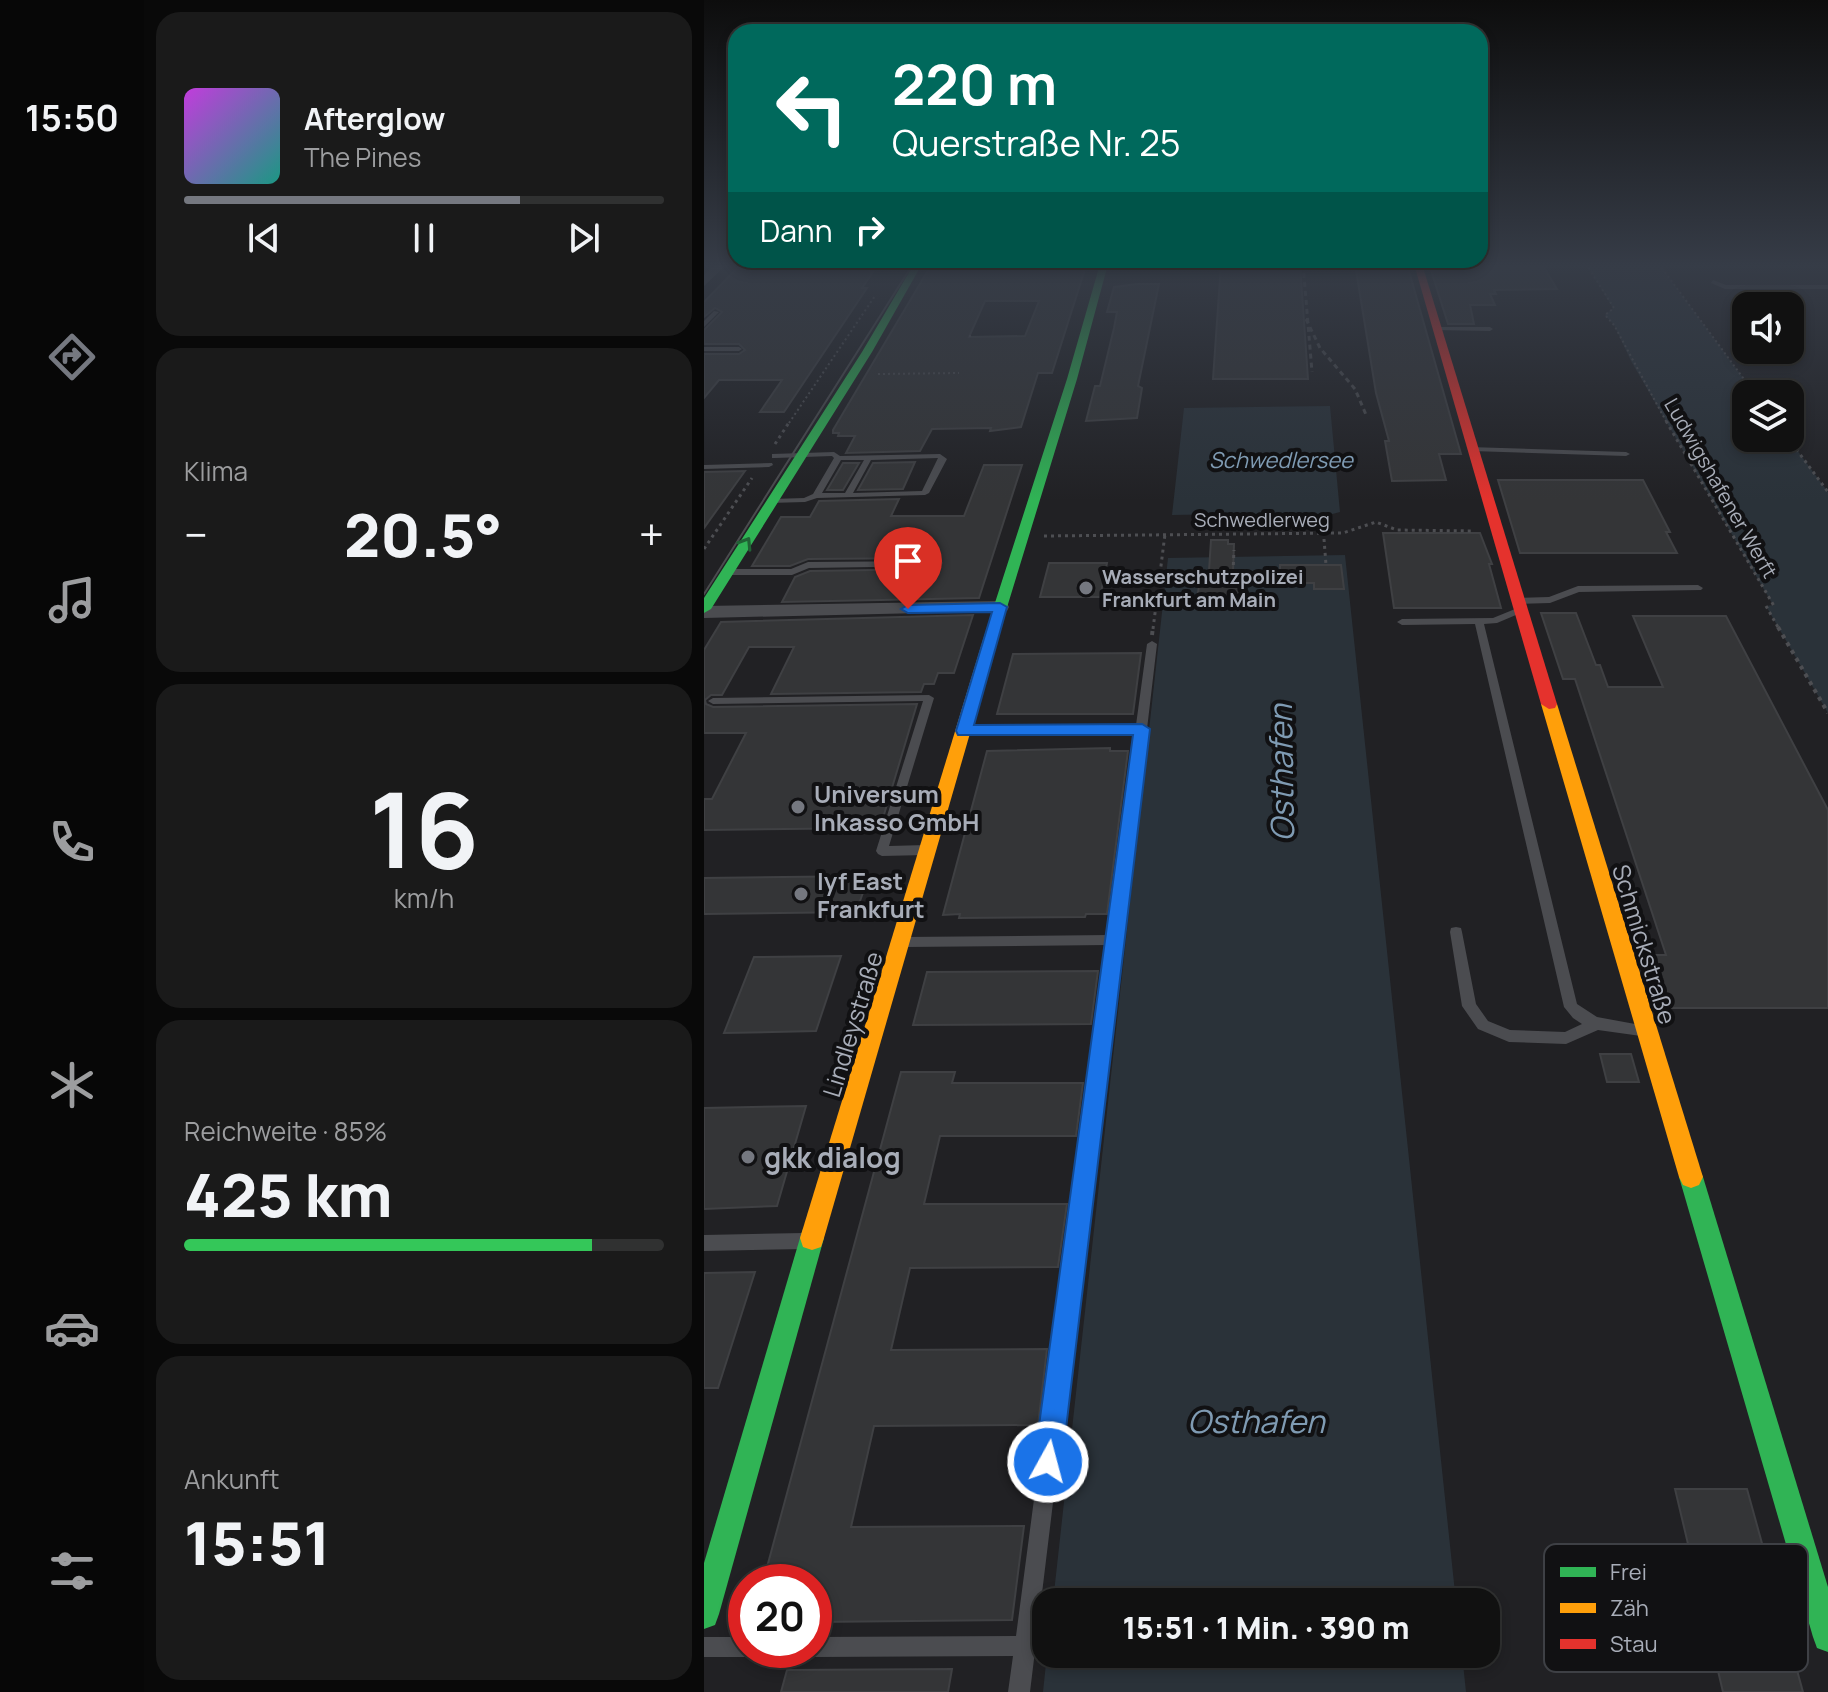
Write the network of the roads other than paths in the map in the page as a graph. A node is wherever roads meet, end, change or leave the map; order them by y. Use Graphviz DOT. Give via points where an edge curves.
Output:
graph roads {
  1 [pos="853,343"];
  2 [pos="872,343"];
  3 [pos="1082,343"];
  4 [pos="1441,343"];
  5 [pos="704,349"];
  6 [pos="739,349"];
  7 [pos="816,398"];
  8 [pos="792,432"];
  9 [pos="1472,449"];
  10 [pos="1626,454"];
  11 [pos="801,455"];
  12 [pos="869,457"];
  13 [pos="838,458"];
  14 [pos="768,462"];
  15 [pos="704,467"];
  16 [pos="752,490"];
  17 [pos="848,495"];
  18 [pos="816,496"];
  19 [pos="772,501"];
  20 [pos="935,564"];
  21 [pos="728,572"];
  22 [pos="1698,588"];
  23 [pos="1519,606"];
  24 [pos="1000,607"];
  25 [pos="704,611"];
  26 [pos="1402,622"];
  27 [pos="1479,622"];
  28 [pos="1152,644"];
  29 [pos="713,701"];
  30 [pos="1142,729"];
  31 [pos="964,731"];
  32 [pos="929,850"];
  33 [pos="1456,932"];
  34 [pos="1114,940"];
  35 [pos="902,942"];
  36 [pos="1596,1024"];
  37 [pos="1646,1031"];
  38 [pos="811,1241"];
  39 [pos="704,1243"];
  40 [pos="1800,1544"];
  41 [pos="1808,1570"];
  42 [pos="704,1614"];
  43 [pos="1828,1637"];
  44 [pos="1025,1646"];
  45 [pos="704,1647"];
  46 [pos="728,1647"];
  47 [pos="832,1647"];
  48 [pos="1019,1692"];
  1 -- 7 [label="street"];
  2 -- 11 [label="street"];
  3 -- 24 [label="street, Lindleystraße"];
  4 -- 9 [label="street, Schmickstraße"];
  5 -- 6 [label="lane"];
  8 -- 14 [label="street"];
  9 -- 10 [label="lane"];
  9 -- 23 [label="street, Schmickstraße"];
  11 -- 13 [label="lane"];
  11 -- 14 [label="lane"];
  11 -- 19 [label="street"];
  12 -- 13 [label="lane"];
  12 -- 17 [label="lane"];
  12 -- 17 [label="lane" via="943,459 925,493"];
  13 -- 18 [label="lane"];
  14 -- 15 [label="lane"];
  14 -- 16 [label="street"];
  17 -- 18 [label="lane"];
  18 -- 19 [label="lane"];
  21 -- 19 [label="street, one-way"];
  20 -- 21 [label="lane"];
  21 -- 25 [label="street"];
  22 -- 23 [label="lane" via="1578,589"];
  23 -- 27 [label="lane" via="1494,621"];
  23 -- 37 [label="street, Schmickstraße"];
  24 -- 25 [label="street"];
  24 -- 31 [label="street, Lindleystraße"];
  26 -- 27 [label="lane"];
  27 -- 36 [label="lane" via="1571,1007"];
  28 -- 30 [label="lane"];
  29 -- 32 [label="lane" via="929,698 882,851"];
  30 -- 31 [label="lane"];
  30 -- 34 [label="lane"];
  31 -- 32 [label="street, Lindleystraße"];
  32 -- 35 [label="street, Lindleystraße"];
  33 -- 36 [label="lane" via="1469,1006 1483,1025 1509,1036 1566,1038"];
  34 -- 35 [label="lane"];
  34 -- 44 [label="lane"];
  35 -- 38 [label="street, Lindleystraße"];
  36 -- 37 [label="lane"];
  37 -- 40 [label="street, Schmickstraße"];
  38 -- 39 [label="lane"];
  38 -- 42 [label="street, Lindleystraße"];
  41 -- 43 [label="street, Schmickstraße"];
  44 -- 47 [label="lane"];
  44 -- 48 [label="lane"];
  45 -- 46 [label="lane"];
}
